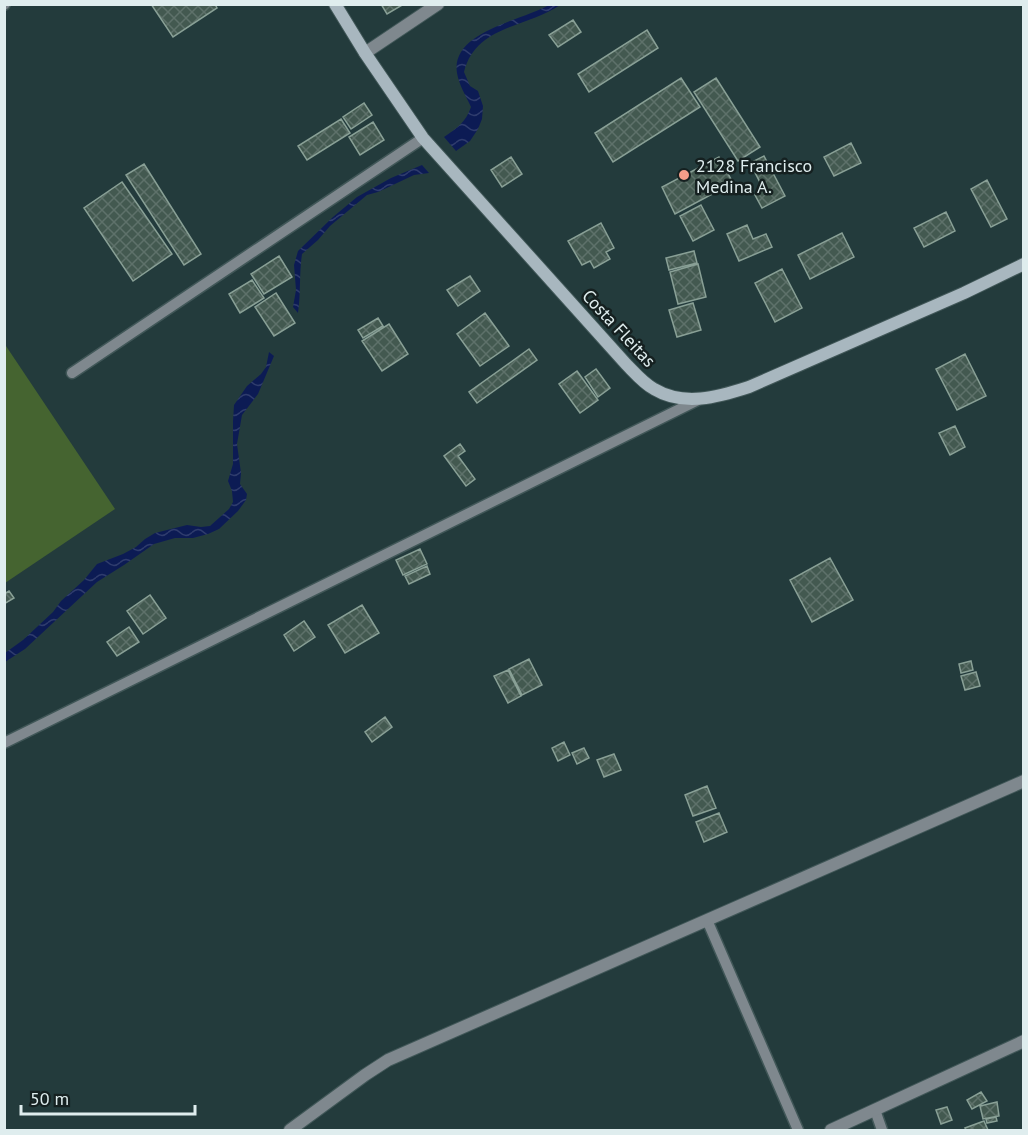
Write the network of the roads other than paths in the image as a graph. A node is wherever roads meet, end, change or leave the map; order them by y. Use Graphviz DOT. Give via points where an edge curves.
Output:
graph roads {
  1 [pos="335,4"];
  2 [pos="438,4"];
  3 [pos="365,53"];
  4 [pos="423,138"];
  5 [pos="1023,264"];
  6 [pos="72,373"];
  7 [pos="698,400"];
  8 [pos="4,743"];
  9 [pos="1023,781"];
  10 [pos="707,920"];
  11 [pos="1022,1045"];
  12 [pos="875,1110"];
  13 [pos="290,1131"];
  14 [pos="798,1131"];
  15 [pos="831,1131"];
  16 [pos="882,1131"];
  1 -- 3 [label="main road, Costa Fleitas"];
  2 -- 3 [label="street"];
  3 -- 4 [label="main road, Costa Fleitas"];
  4 -- 6 [label="lane"];
  4 -- 7 [label="main road, Costa Fleitas" via="652,389 672,397"];
  5 -- 7 [label="main road, Costa Fleitas" via="749,387"];
  7 -- 8 [label="lane"];
  9 -- 10 [label="street"];
  10 -- 13 [label="street" via="388,1060"];
  10 -- 14 [label="lane"];
  11 -- 12 [label="street"];
  12 -- 15 [label="street"];
  12 -- 16 [label="lane"];
}
